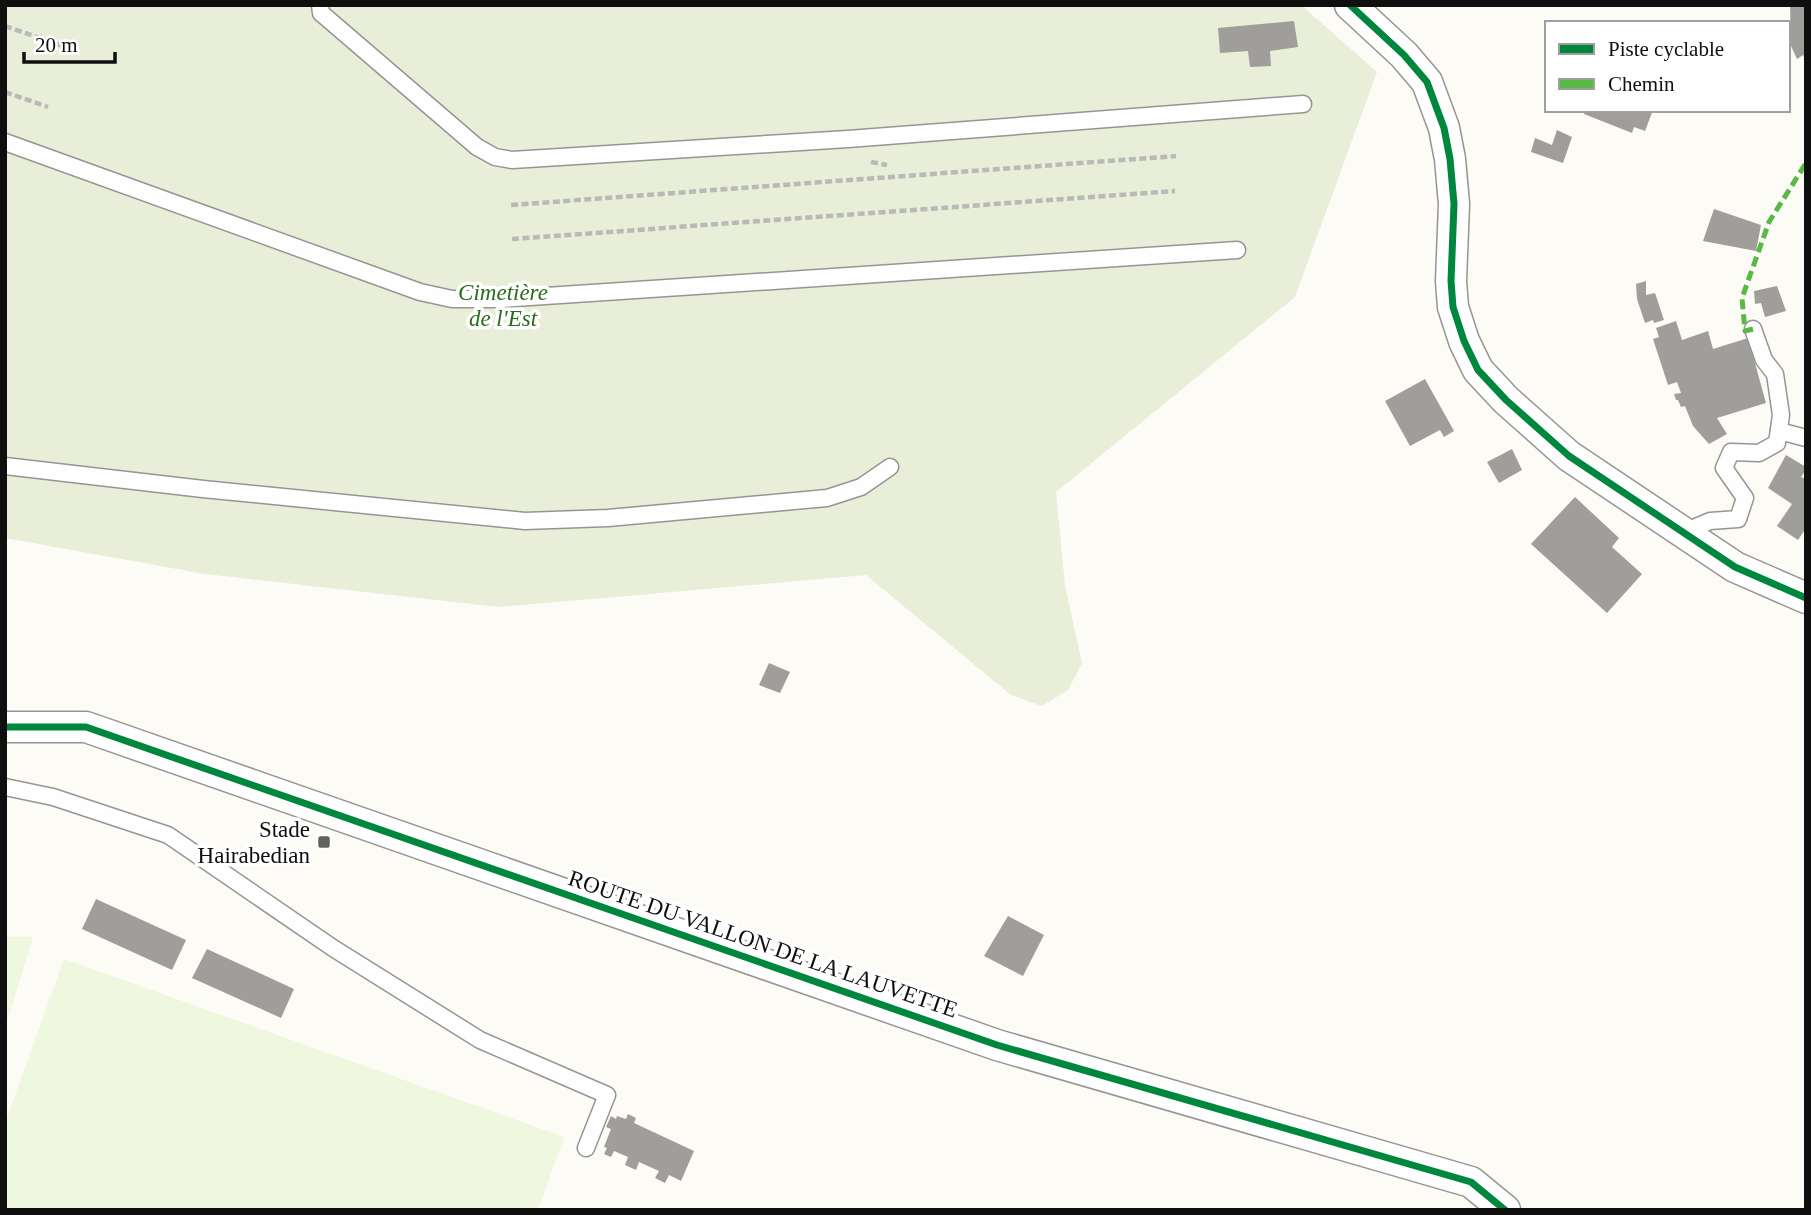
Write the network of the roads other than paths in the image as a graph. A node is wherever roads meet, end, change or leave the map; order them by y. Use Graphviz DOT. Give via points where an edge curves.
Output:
graph roads {
  1 [pos="320,5"];
  2 [pos="1350,5"];
  3 [pos="1303,104"];
  4 [pos="5,142"];
  5 [pos="1237,250"];
  6 [pos="1754,329"];
  7 [pos="1779,431"];
  8 [pos="1806,438"];
  9 [pos="5,466"];
  10 [pos="890,467"];
  11 [pos="1684,532"];
  12 [pos="1806,598"];
  13 [pos="5,727"];
  14 [pos="5,787"];
  15 [pos="586,1149"];
  16 [pos="1505,1210"];
  1 -- 3 [label="lane" via="321,13 477,147 512,160"];
  2 -- 11 [label="street" via="1427,82 1444,128 1454,204 1453,307 1478,370 1569,456"];
  4 -- 5 [label="lane" via="419,292 452,299"];
  6 -- 7 [label="lane" via="1763,360 1775,374"];
  7 -- 8 [label="lane"];
  7 -- 11 [label="lane" via="1777,443 1759,453 1731,452 1724,468 1745,498 1738,519 1710,521"];
  9 -- 10 [label="lane" via="525,521 827,498 861,487"];
  11 -- 12 [label="street" via="1735,567"];
  13 -- 16 [label="street, ROUTE DU VALLON DE LA LAUVETTE" via="86,727 997,1045 1471,1182"];
  14 -- 15 [label="lane" via="53,797 169,835 333,948 480,1040 607,1095"];
}
